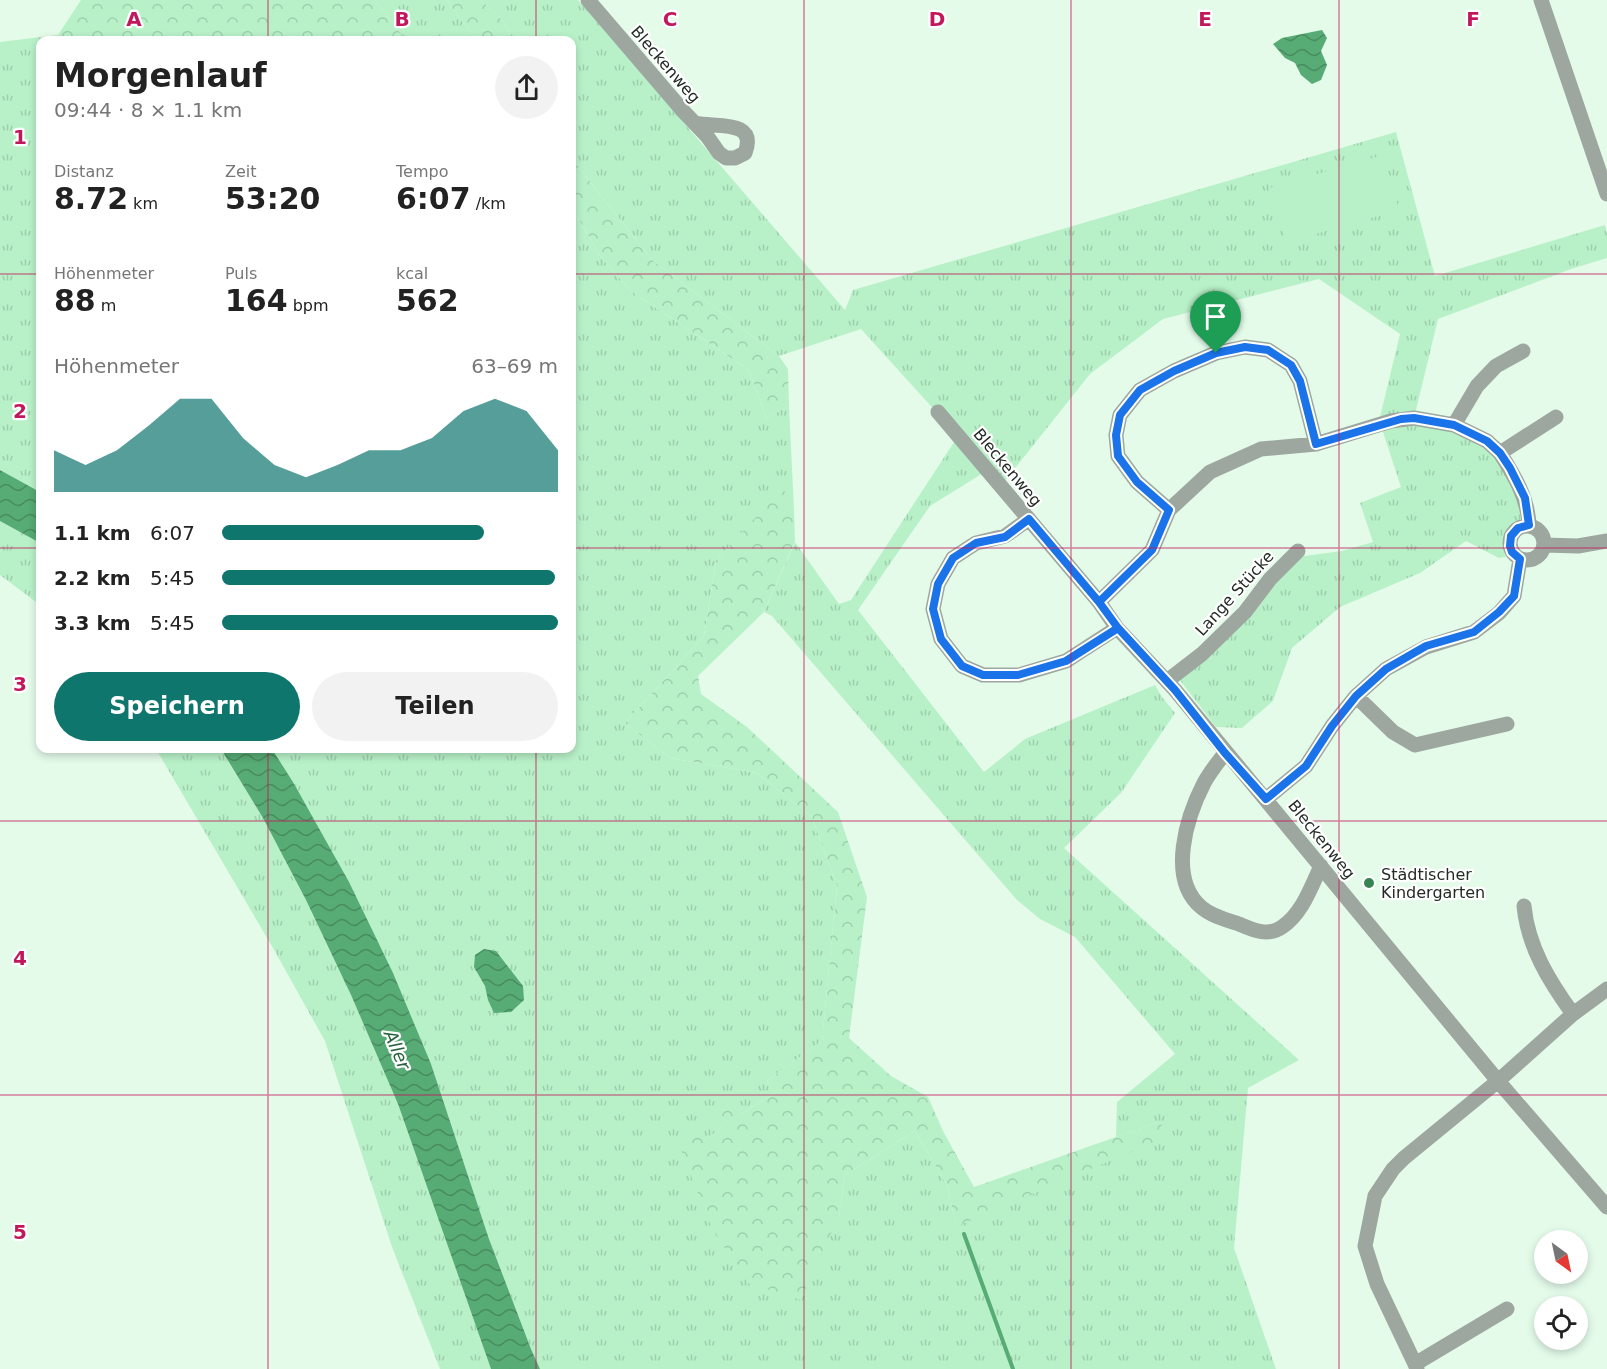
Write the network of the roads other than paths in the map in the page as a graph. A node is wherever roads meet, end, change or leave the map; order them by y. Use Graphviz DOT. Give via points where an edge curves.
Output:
graph roads {
  1 [pos="588,0"];
  2 [pos="1541,0"];
  3 [pos="695,123"];
  4 [pos="1607,194"];
  5 [pos="1523,351"];
  6 [pos="938,412"];
  7 [pos="1556,417"];
  8 [pos="1454,425"];
  9 [pos="1316,444"];
  10 [pos="1500,453"];
  11 [pos="1169,510"];
  12 [pos="1029,519"];
  13 [pos="1529,525"];
  14 [pos="1607,541"];
  15 [pos="1544,545"];
  16 [pos="1298,551"];
  17 [pos="1520,559"];
  18 [pos="1099,602"];
  19 [pos="1118,628"];
  20 [pos="1167,681"];
  21 [pos="1356,696"];
  22 [pos="1508,724"];
  23 [pos="1225,753"];
  24 [pos="1266,799"];
  25 [pos="1321,866"];
  26 [pos="1524,906"];
  27 [pos="1607,989"];
  28 [pos="1573,1014"];
  29 [pos="1498,1081"];
  30 [pos="1607,1207"];
  31 [pos="1507,1309"];
  32 [pos="1416,1366"];
  1 -- 3 [label="street, Bleckenweg"];
  2 -- 4 [label="street"];
  3 -- 3 [label="street, Bleckenweg" via="737,127 746,135 745,153 726,162"];
  5 -- 8 [label="street" via="1496,366 1477,386"];
  6 -- 12 [label="street, Bleckenweg"];
  7 -- 10 [label="street"];
  8 -- 9 [label="street" via="1401,419"];
  8 -- 10 [label="street" via="1487,441"];
  9 -- 11 [label="street" via="1261,449 1210,472"];
  9 -- 11 [label="street" via="1300,381 1291,365 1268,350 1245,347 1216,353 1174,371 1140,390 1120,415 1116,435 1118,456 1137,482"];
  10 -- 13 [label="street" via="1525,498"];
  11 -- 18 [label="street" via="1152,550"];
  12 -- 18 [label="street, Bleckenweg"];
  12 -- 19 [label="street" via="1005,537 976,543 953,558 938,584 933,609 941,639 962,666 983,675 1018,675 1066,661"];
  13 -- 15 [label="street" via="1539,530"];
  13 -- 17 [label="street" via="1518,528 1511,536 1512,552"];
  14 -- 15 [label="street" via="1578,546"];
  15 -- 17 [label="street" via="1536,558"];
  16 -- 20 [label="street, Lange Stücke" via="1245,612"];
  17 -- 21 [label="street" via="1514,596 1499,612 1474,632 1426,646 1386,669"];
  18 -- 19 [label="street, Bleckenweg"];
  19 -- 20 [label="street, Bleckenweg"];
  20 -- 23 [label="street, Bleckenweg"];
  21 -- 22 [label="street" via="1393,732 1415,745"];
  21 -- 24 [label="street" via="1306,766"];
  23 -- 24 [label="street, Bleckenweg"];
  23 -- 25 [label="street" via="1200,791 1182,854 1189,890 1201,907 1252,930 1265,933 1280,929 1296,916"];
  24 -- 25 [label="street, Bleckenweg"];
  25 -- 29 [label="street, Bleckenweg"];
  26 -- 28 [label="street" via="1526,924 1541,965"];
  27 -- 28 [label="street"];
  28 -- 29 [label="street"];
  29 -- 30 [label="street, Bleckenweg"];
  29 -- 32 [label="street" via="1404,1158 1375,1196 1365,1246 1377,1284"];
  31 -- 32 [label="street"];
}
